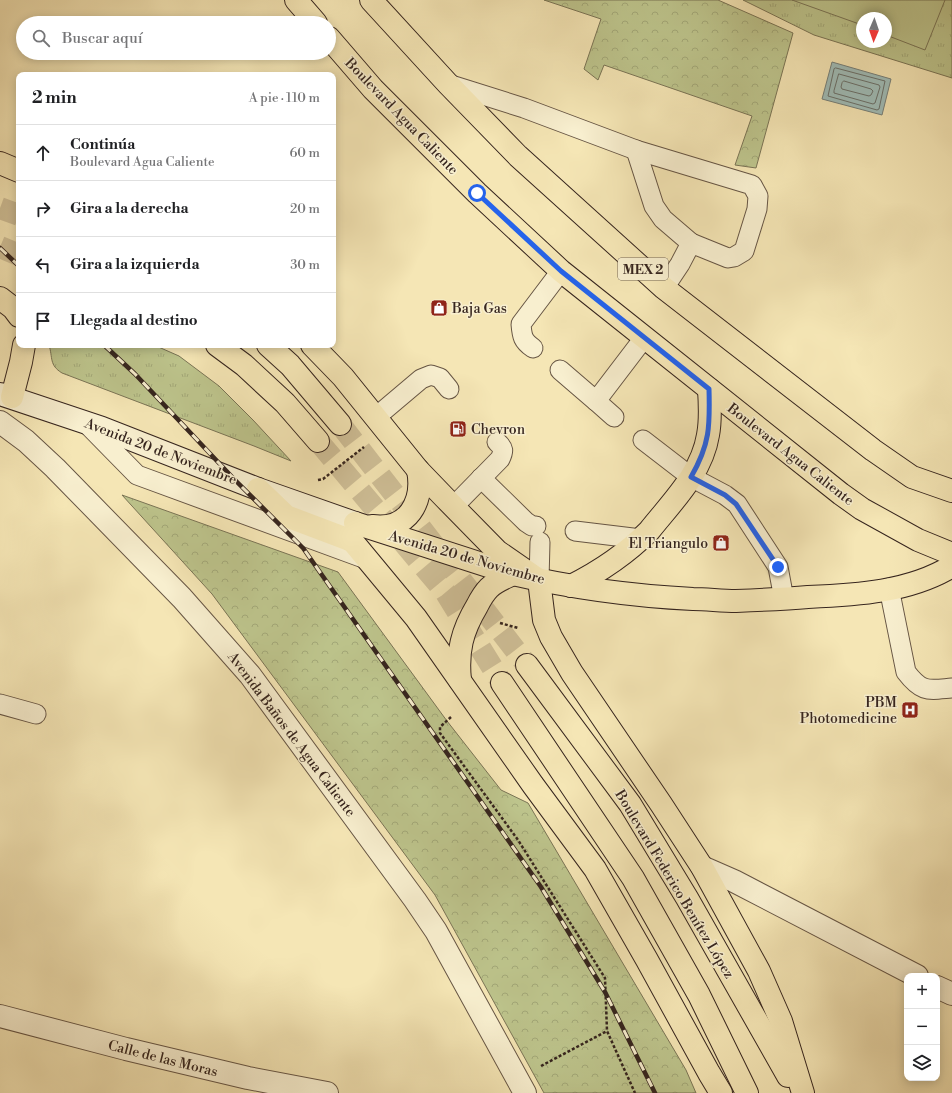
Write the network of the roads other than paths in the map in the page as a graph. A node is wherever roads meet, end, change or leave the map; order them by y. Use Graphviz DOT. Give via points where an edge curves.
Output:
graph roads {
  1 [pos="296,0"];
  2 [pos="371,0"];
  3 [pos="310,16"];
  4 [pos="336,46"];
  5 [pos="448,84"];
  6 [pos="636,150"];
  7 [pos="0,163"];
  8 [pos="16,170"];
  9 [pos="691,243"];
  10 [pos="561,271"];
  11 [pos="664,288"];
  12 [pos="0,298"];
  13 [pos="16,312"];
  14 [pos="644,338"];
  15 [pos="23,348"];
  16 [pos="221,348"];
  17 [pos="271,348"];
  18 [pos="315,348"];
  19 [pos="533,348"];
  20 [pos="560,370"];
  21 [pos="449,389"];
  22 [pos="709,389"];
  23 [pos="6,396"];
  24 [pos="596,401"];
  25 [pos="376,417"];
  26 [pos="614,417"];
  27 [pos="84,421"];
  28 [pos="0,423"];
  29 [pos="340,424"];
  30 [pos="643,440"];
  31 [pos="318,442"];
  32 [pos="497,442"];
  33 [pos="418,470"];
  34 [pos="691,477"];
  35 [pos="481,478"];
  36 [pos="258,489"];
  37 [pos="952,491"];
  38 [pos="454,506"];
  39 [pos="354,523"];
  40 [pos="575,531"];
  41 [pos="641,539"];
  42 [pos="952,554"];
  43 [pos="366,559"];
  44 [pos="952,566"];
  45 [pos="513,574"];
  46 [pos="539,580"];
  47 [pos="571,586"];
  48 [pos="889,588"];
  49 [pos="784,599"];
  50 [pos="527,665"];
  51 [pos="460,680"];
  52 [pos="502,682"];
  53 [pos="952,688"];
  54 [pos="0,704"];
  55 [pos="36,714"];
  56 [pos="702,867"];
  57 [pos="911,973"];
  58 [pos="940,988"];
  59 [pos="952,994"];
  60 [pos="0,1016"];
  61 [pos="521,1086"];
  62 [pos="327,1093"];
  63 [pos="721,1093"];
  64 [pos="746,1093"];
  65 [pos="797,1093"];
  66 [pos="802,1093"];
  1 -- 3 [label="main road"];
  2 -- 5 [label="main road, MEX 2"];
  4 -- 10 [label="main road, Boulevard Agua Caliente" via="373,89 477,193"];
  5 -- 6 [label="lane" via="524,108"];
  5 -- 11 [label="main road, MEX 2" via="518,156"];
  6 -- 9 [label="lane" via="654,206 663,220"];
  6 -- 9 [label="lane" via="752,185 758,196 757,209 744,251 728,258"];
  7 -- 8 [label="main road"];
  9 -- 11 [label="lane"];
  10 -- 14 [label="main road, Boulevard Agua Caliente"];
  10 -- 19 [label="lane" via="521,324 525,342"];
  11 -- 37 [label="main road, MEX 2" via="873,450 912,477"];
  12 -- 13 [label="main road"];
  14 -- 22 [label="main road, Boulevard Agua Caliente"];
  14 -- 24 [label="lane"];
  15 -- 23 [label="main road" via="21,362"];
  16 -- 31 [label="main road" via="244,365 285,403"];
  17 -- 29 [label="main road" via="290,365"];
  18 -- 25 [label="main road"];
  20 -- 24 [label="lane"];
  21 -- 25 [label="lane" via="440,378 431,374 421,379"];
  22 -- 34 [label="main road" via="709,434 705,449"];
  22 -- 42 [label="main road, Boulevard Agua Caliente" via="862,509 918,540"];
  23 -- 27 [label="street, Avenida 20 de Noviembre"];
  23 -- 28 [label="street"];
  24 -- 26 [label="lane"];
  25 -- 33 [label="main road"];
  27 -- 36 [label="street, Avenida 20 de Noviembre"];
  27 -- 43 [label="lane" via="137,475"];
  28 -- 61 [label="street, Avenida Baños de Agua Caliente" via="26,441 55,468 182,598 250,675 416,900 436,931"];
  30 -- 34 [label="lane"];
  32 -- 35 [label="lane" via="503,447 503,453"];
  33 -- 38 [label="main road"];
  33 -- 39 [label="main road" via="420,479 416,505 406,518 381,527"];
  34 -- 41 [label="main road"];
  34 -- 49 [label="lane" via="725,495 736,504 778,567"];
  35 -- 38 [label="lane"];
  35 -- 46 [label="lane" via="538,534"];
  36 -- 39 [label="street, Avenida 20 de Noviembre"];
  36 -- 43 [label="main road" via="286,516 353,542"];
  38 -- 46 [label="main road" via="497,551"];
  39 -- 45 [label="main road, Avenida 20 de Noviembre"];
  40 -- 41 [label="lane"];
  41 -- 47 [label="main road" via="588,577"];
  43 -- 51 [label="main road" via="416,618"];
  44 -- 48 [label="main road, Avenida 20 de Noviembre" via="933,576"];
  45 -- 46 [label="main road, Avenida 20 de Noviembre"];
  45 -- 51 [label="main road" via="499,580 488,589 471,615 460,649"];
  46 -- 47 [label="main road, Avenida 20 de Noviembre"];
  46 -- 56 [label="main road" via="544,620 551,637 572,673"];
  47 -- 49 [label="main road, Avenida 20 de Noviembre" via="653,597 735,601"];
  48 -- 49 [label="main road, Avenida 20 de Noviembre" via="866,593"];
  48 -- 53 [label="lane" via="906,672 913,681 927,690"];
  50 -- 65 [label="main road, Boulevard Federico Benítez López" via="630,804 687,898"];
  51 -- 63 [label="main road" via="533,786 595,869"];
  52 -- 64 [label="main road" via="633,878 699,995"];
  54 -- 55 [label="lane"];
  56 -- 57 [label="street"];
  56 -- 66 [label="main road" via="760,972 781,1021"];
  58 -- 59 [label="street"];
  60 -- 62 [label="street, Calle de las Moras" via="241,1077"];
}
